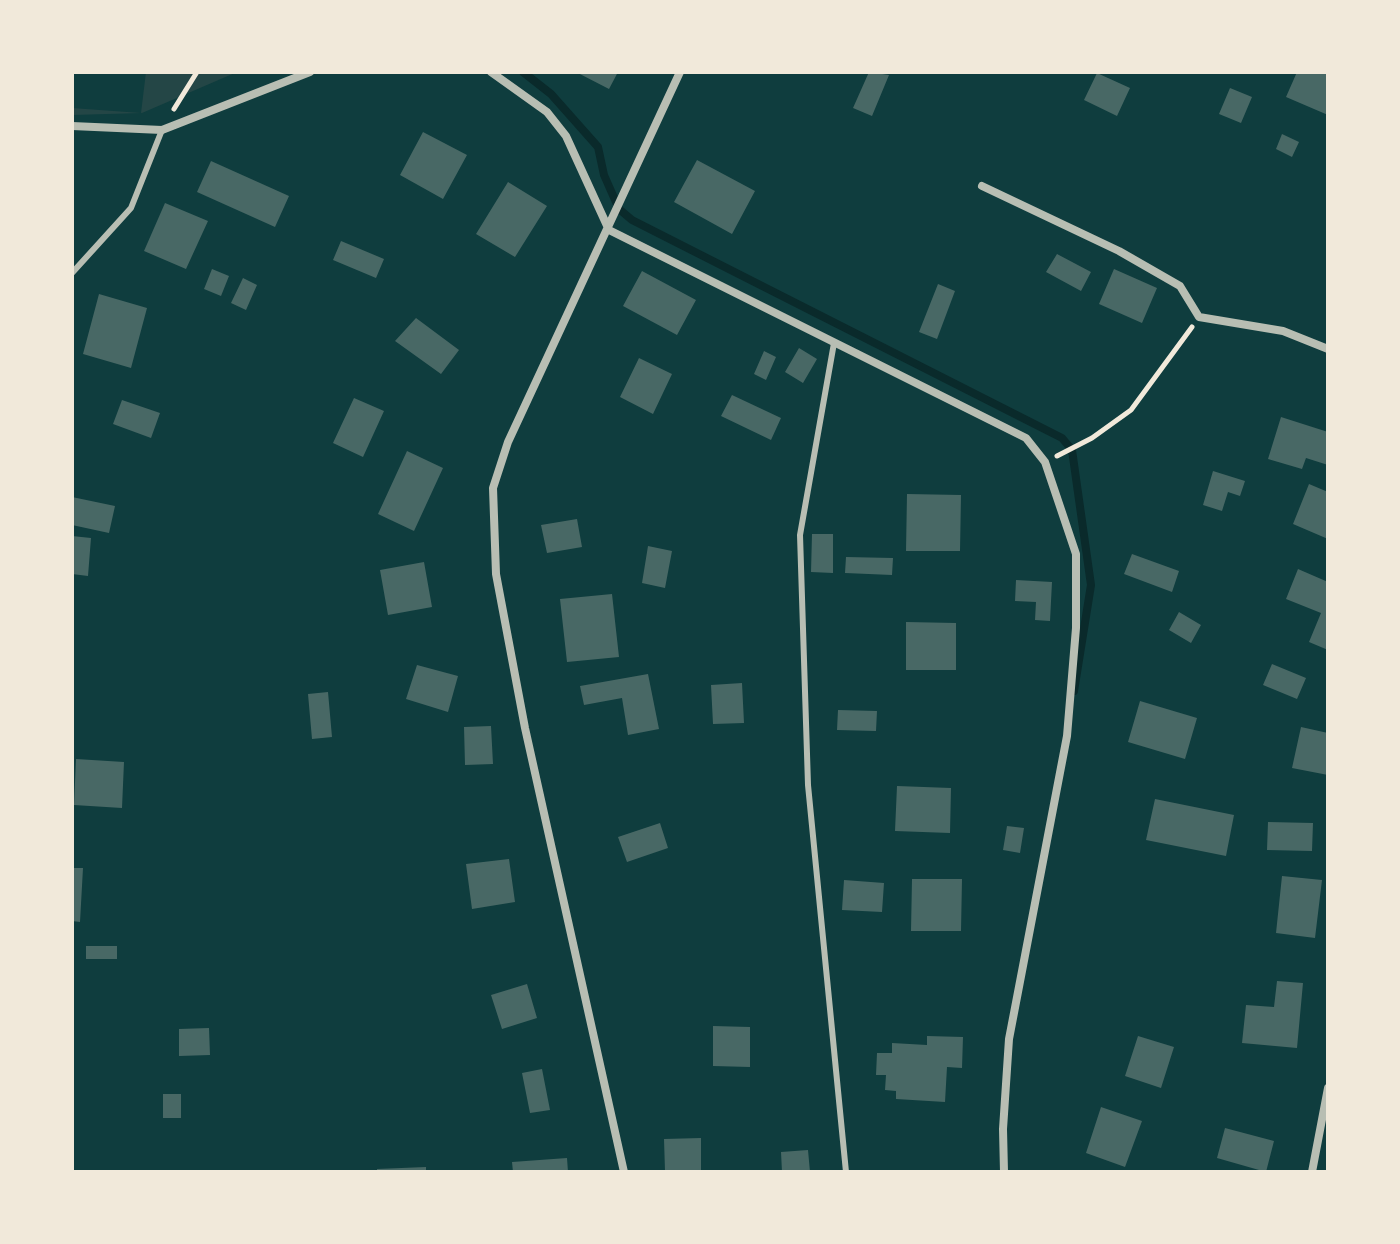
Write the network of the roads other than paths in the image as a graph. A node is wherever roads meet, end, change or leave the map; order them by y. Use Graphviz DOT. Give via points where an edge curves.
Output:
graph roads {
  1 [pos="310,72"];
  2 [pos="491,72"];
  3 [pos="680,72"];
  4 [pos="72,126"];
  5 [pos="162,130"];
  6 [pos="982,186"];
  7 [pos="609,230"];
  8 [pos="72,273"];
  9 [pos="834,343"];
  10 [pos="1328,349"];
  11 [pos="1328,1088"];
  12 [pos="624,1172"];
  13 [pos="846,1172"];
  14 [pos="1004,1172"];
  15 [pos="1312,1172"];
  1 -- 5 [label="street"];
  2 -- 7 [label="street" via="547,112 566,136"];
  3 -- 7 [label="street"];
  4 -- 5 [label="street"];
  5 -- 8 [label="lane" via="131,208"];
  6 -- 10 [label="street" via="1180,286 1199,317 1283,331"];
  7 -- 9 [label="street"];
  7 -- 12 [label="street" via="508,442 493,488 496,574 525,728"];
  9 -- 13 [label="lane" via="800,535 808,785"];
  9 -- 14 [label="street" via="1026,438 1045,462 1076,554 1067,736 1009,1039"];
  11 -- 15 [label="street"];
}
